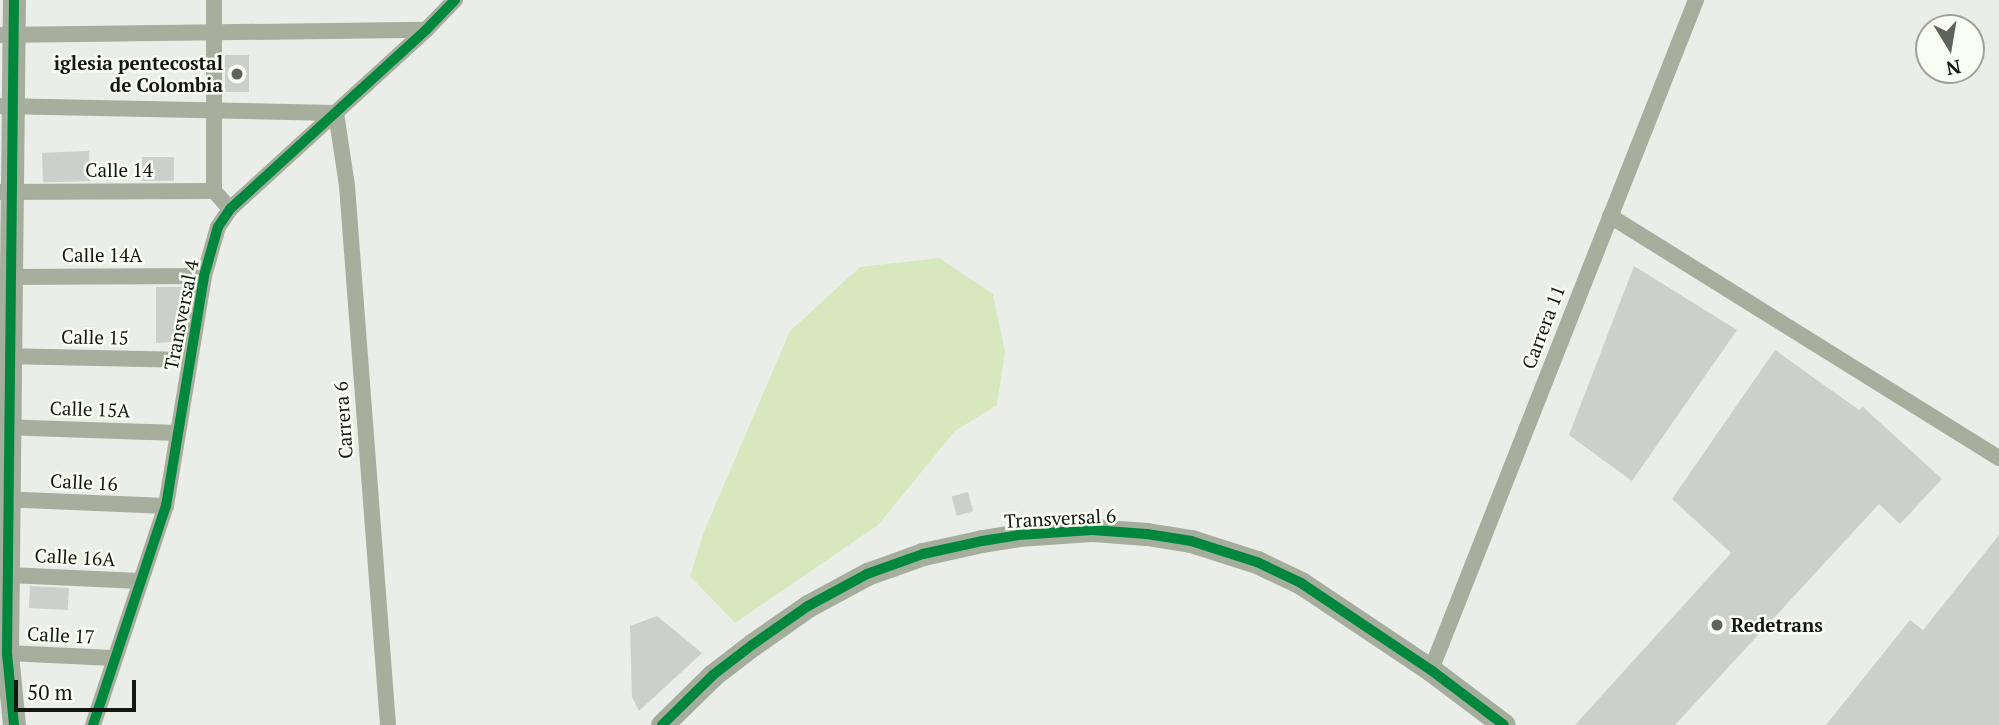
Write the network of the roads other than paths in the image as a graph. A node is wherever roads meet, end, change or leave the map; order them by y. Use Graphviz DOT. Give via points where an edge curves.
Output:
graph roads {
  1 [pos="15,0"];
  2 [pos="214,0"];
  3 [pos="455,0"];
  4 [pos="1696,0"];
  5 [pos="426,30"];
  6 [pos="214,31"];
  7 [pos="7,35"];
  8 [pos="7,106"];
  9 [pos="214,109"];
  10 [pos="337,113"];
  11 [pos="214,191"];
  12 [pos="6,192"];
  13 [pos="230,209"];
  14 [pos="1610,216"];
  15 [pos="204,275"];
  16 [pos="6,277"];
  17 [pos="5,357"];
  18 [pos="190,360"];
  19 [pos="5,427"];
  20 [pos="178,433"];
  21 [pos="1999,458"];
  22 [pos="4,499"];
  23 [pos="166,506"];
  24 [pos="8,575"];
  25 [pos="140,581"];
  26 [pos="7,653"];
  27 [pos="113,658"];
  28 [pos="1431,670"];
  29 [pos="14,725"];
  30 [pos="93,725"];
  31 [pos="388,725"];
  32 [pos="662,725"];
  33 [pos="1504,725"];
  1 -- 7 [label="street"];
  2 -- 6 [label="street"];
  3 -- 5 [label="street, Transversal 4"];
  4 -- 14 [label="street, Carrera 11"];
  5 -- 6 [label="street"];
  5 -- 10 [label="street, Transversal 4"];
  6 -- 7 [label="street"];
  6 -- 9 [label="street"];
  7 -- 8 [label="street"];
  8 -- 9 [label="street"];
  8 -- 12 [label="street"];
  9 -- 10 [label="street"];
  9 -- 11 [label="street"];
  10 -- 13 [label="street, Transversal 4"];
  10 -- 31 [label="street, Carrera 6" via="347,187"];
  11 -- 12 [label="street, Calle 14"];
  11 -- 13 [label="street"];
  12 -- 16 [label="street"];
  13 -- 15 [label="street, Transversal 4" via="218,227"];
  14 -- 21 [label="street"];
  14 -- 28 [label="street, Carrera 11"];
  15 -- 16 [label="street, Calle 14A"];
  15 -- 18 [label="street, Transversal 4"];
  16 -- 17 [label="street"];
  17 -- 18 [label="street, Calle 15"];
  17 -- 19 [label="street"];
  18 -- 20 [label="street, Transversal 4"];
  19 -- 20 [label="street, Calle 15A"];
  19 -- 22 [label="street"];
  20 -- 23 [label="street, Transversal 4"];
  22 -- 23 [label="street, Calle 16"];
  22 -- 24 [label="street"];
  23 -- 25 [label="street, Transversal 4"];
  24 -- 25 [label="street, Calle 16A"];
  24 -- 26 [label="street"];
  25 -- 27 [label="street, Transversal 4"];
  26 -- 27 [label="street, Calle 17"];
  26 -- 29 [label="street"];
  27 -- 30 [label="street, Transversal 4"];
  28 -- 32 [label="street, Transversal 6" via="1301,583 1231,552 1147,534 1048,532 948,548 867,574 808,606 728,662"];
  28 -- 33 [label="street, Transversal 6"];
}
